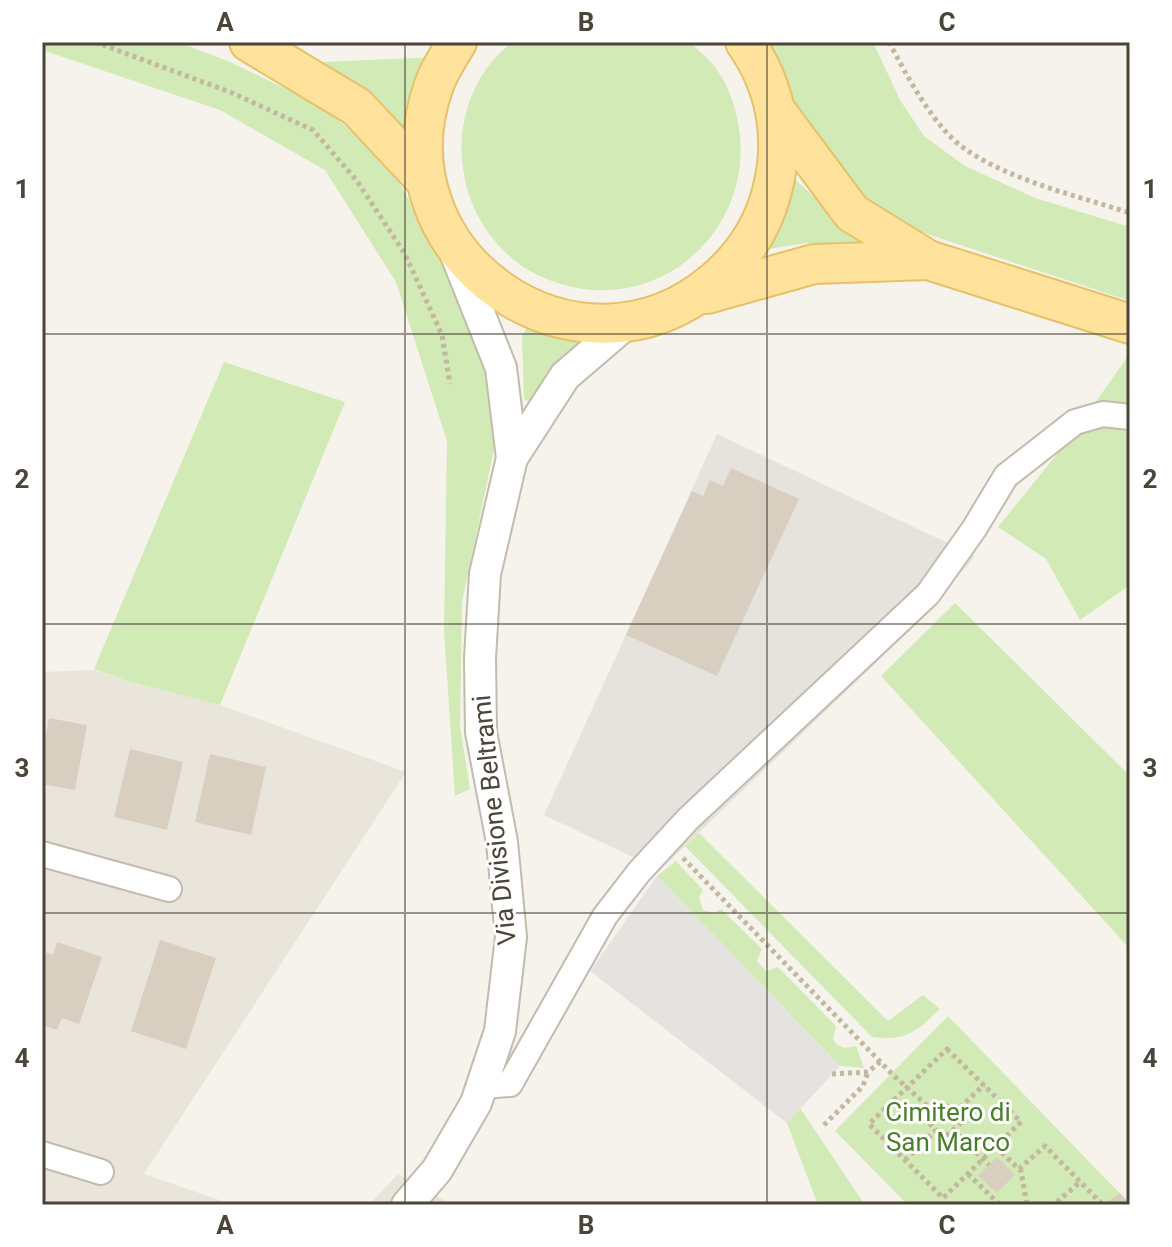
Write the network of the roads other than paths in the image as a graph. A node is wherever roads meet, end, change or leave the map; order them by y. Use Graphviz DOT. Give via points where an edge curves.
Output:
graph roads {
  1 [pos="249,42"];
  2 [pos="457,42"];
  3 [pos="745,42"];
  4 [pos="776,111"];
  5 [pos="426,181"];
  6 [pos="450,241"];
  7 [pos="928,260"];
  8 [pos="695,298"];
  9 [pos="628,322"];
  10 [pos="1130,324"];
  11 [pos="1130,417"];
  12 [pos="512,458"];
  13 [pos="42,854"];
  14 [pos="169,889"];
  15 [pos="482,1086"];
  16 [pos="42,1154"];
  17 [pos="101,1172"];
  18 [pos="407,1205"];
  1 -- 5 [label="main road" via="357,107"];
  2 -- 5 [label="main road" via="434,84 423,132"];
  3 -- 4 [label="main road" via="761,65"];
  4 -- 7 [label="main road" via="852,213"];
  4 -- 8 [label="main road" via="779,165 765,217 736,263"];
  5 -- 6 [label="main road"];
  6 -- 9 [label="main road" via="483,280 527,308 576,322"];
  6 -- 12 [label="street, Via Divisione Beltrami" via="501,368"];
  7 -- 8 [label="main road" via="814,264"];
  7 -- 10 [label="main road"];
  8 -- 9 [label="main road"];
  9 -- 12 [label="street, Via Divisione Beltrami" via="565,376"];
  11 -- 15 [label="street" via="1103,414 1075,422 1006,476 928,594 688,819 639,872 605,916 510,1084"];
  12 -- 15 [label="street, Via Divisione Beltrami" via="485,574 480,658 481,732 502,842 511,937 500,1031"];
  13 -- 14 [label="street"];
  15 -- 18 [label="street, Via Divisione Beltrami" via="437,1170"];
  16 -- 17 [label="street"];
}
